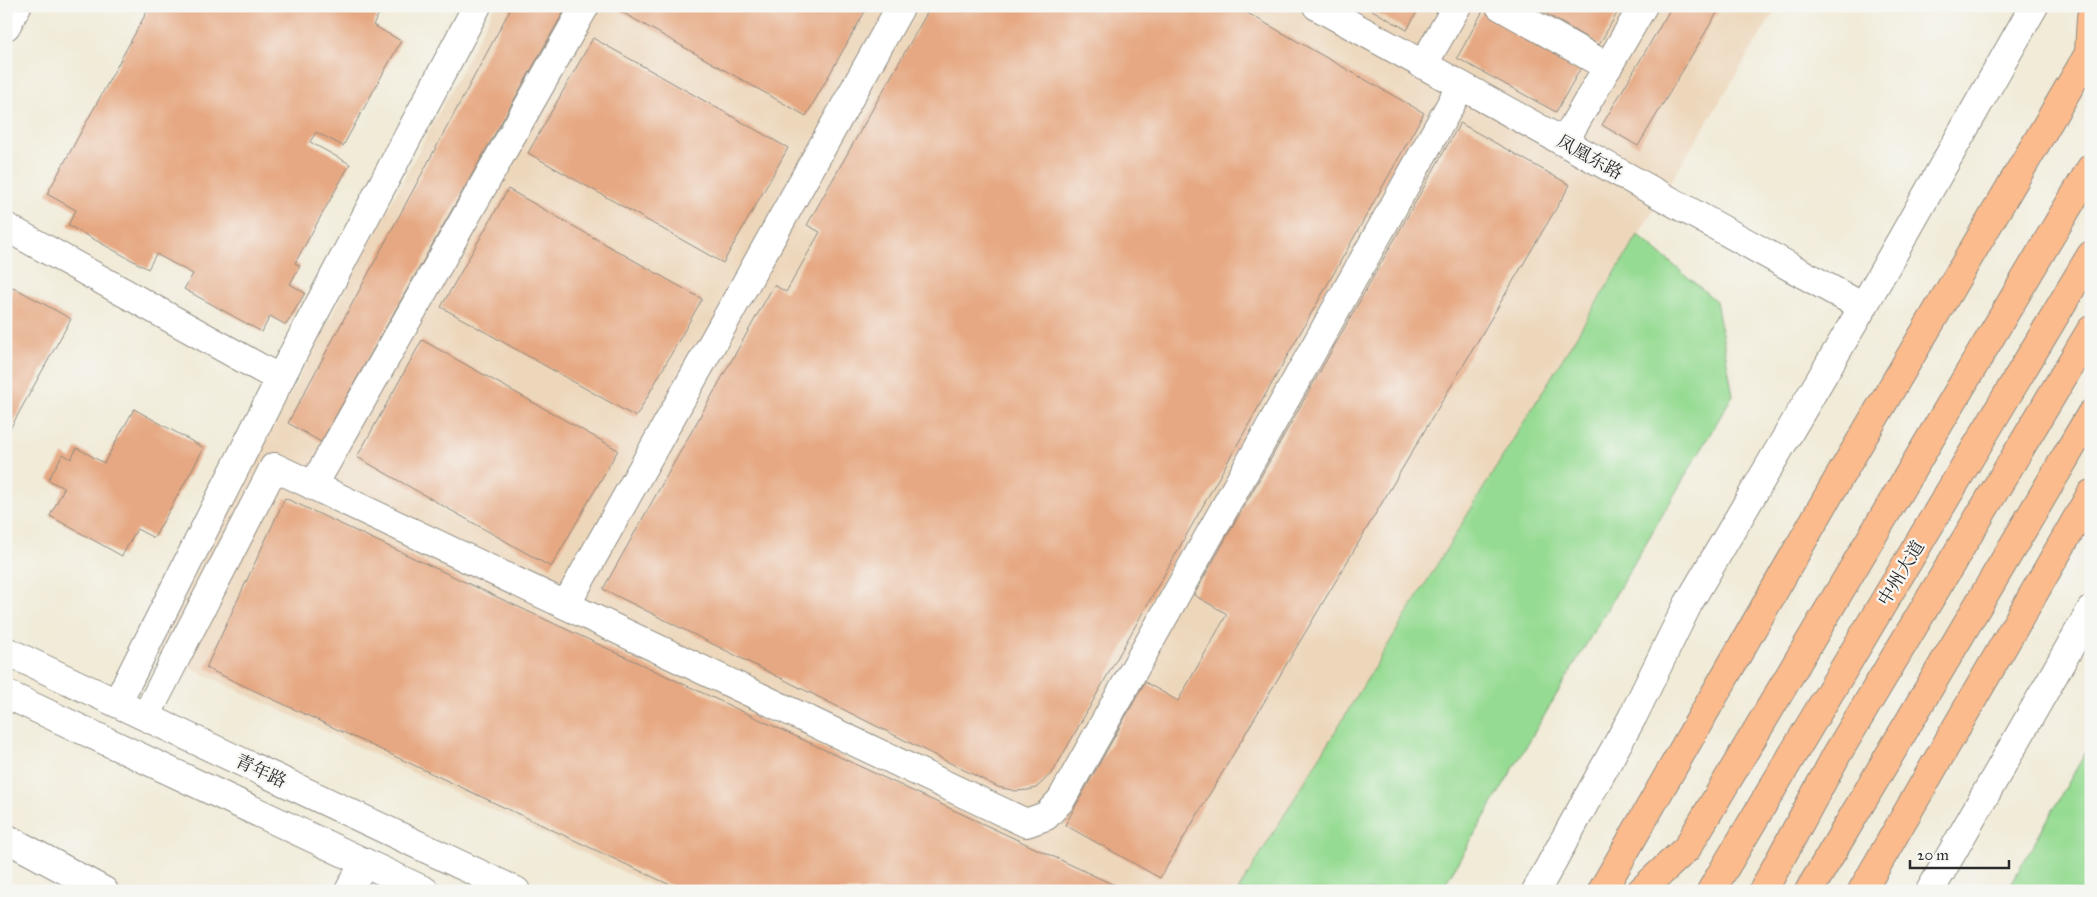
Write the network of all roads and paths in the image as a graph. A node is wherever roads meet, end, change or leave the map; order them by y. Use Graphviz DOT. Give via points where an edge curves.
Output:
graph roads {
  1 [pos="17,6"];
  2 [pos="477,6"];
  3 [pos="585,6"];
  4 [pos="901,6"];
  5 [pos="1317,6"];
  6 [pos="1457,6"];
  7 [pos="1500,6"];
  8 [pos="1643,6"];
  9 [pos="2034,6"];
  10 [pos="2091,17"];
  11 [pos="6,26"];
  12 [pos="2090,51"];
  13 [pos="1423,65"];
  14 [pos="1608,67"];
  15 [pos="1461,86"];
  16 [pos="1564,142"];
  17 [pos="2091,168"];
  18 [pos="6,227"];
  19 [pos="2091,255"];
  20 [pos="1863,307"];
  21 [pos="2091,330"];
  22 [pos="280,379"];
  23 [pos="2091,414"];
  24 [pos="313,486"];
  25 [pos="2091,494"];
  26 [pos="566,605"];
  27 [pos="2091,610"];
  28 [pos="6,651"];
  29 [pos="6,694"];
  30 [pos="117,703"];
  31 [pos="146,716"];
  32 [pos="6,838"];
  33 [pos="364,862"];
  34 [pos="422,890"];
  35 [pos="104,891"];
  36 [pos="349,891"];
  37 [pos="516,891"];
  38 [pos="1536,891"];
  39 [pos="1602,891"];
  40 [pos="1641,891"];
  41 [pos="1710,891"];
  42 [pos="1763,891"];
  43 [pos="1809,891"];
  44 [pos="1862,891"];
  45 [pos="1930,891"];
  1 -- 11 [label="street"];
  2 -- 22 [label="street"];
  3 -- 24 [label="street"];
  4 -- 26 [label="street"];
  5 -- 13 [label="street, 凤凰东路"];
  6 -- 13 [label="street"];
  7 -- 14 [label="street"];
  8 -- 14 [label="street"];
  9 -- 20 [label="street"];
  10 -- 12 [label="highway"];
  12 -- 39 [label="highway" via="1834,486"];
  13 -- 15 [label="street, 凤凰东路"];
  14 -- 16 [label="street"];
  15 -- 16 [label="street, 凤凰东路"];
  15 -- 26 [label="street" via="1061,800 1046,816 1026,823"];
  16 -- 20 [label="street, 凤凰东路"];
  17 -- 40 [label="highway" via="1688,848"];
  18 -- 22 [label="street"];
  19 -- 41 [label="highway, 中州大道"];
  20 -- 38 [label="street" via="1688,604 1634,716"];
  21 -- 42 [label="highway" via="1837,754"];
  22 -- 30 [label="street"];
  23 -- 43 [label="highway"];
  24 -- 26 [label="street"];
  24 -- 31 [label="street" via="274,467"];
  25 -- 44 [label="highway"];
  27 -- 45 [label="street"];
  28 -- 30 [label="street, 青年路"];
  29 -- 33 [label="street"];
  30 -- 31 [label="street, 青年路"];
  31 -- 37 [label="street, 青年路"];
  32 -- 35 [label="street"];
  33 -- 34 [label="street"];
  33 -- 36 [label="street"];
}
